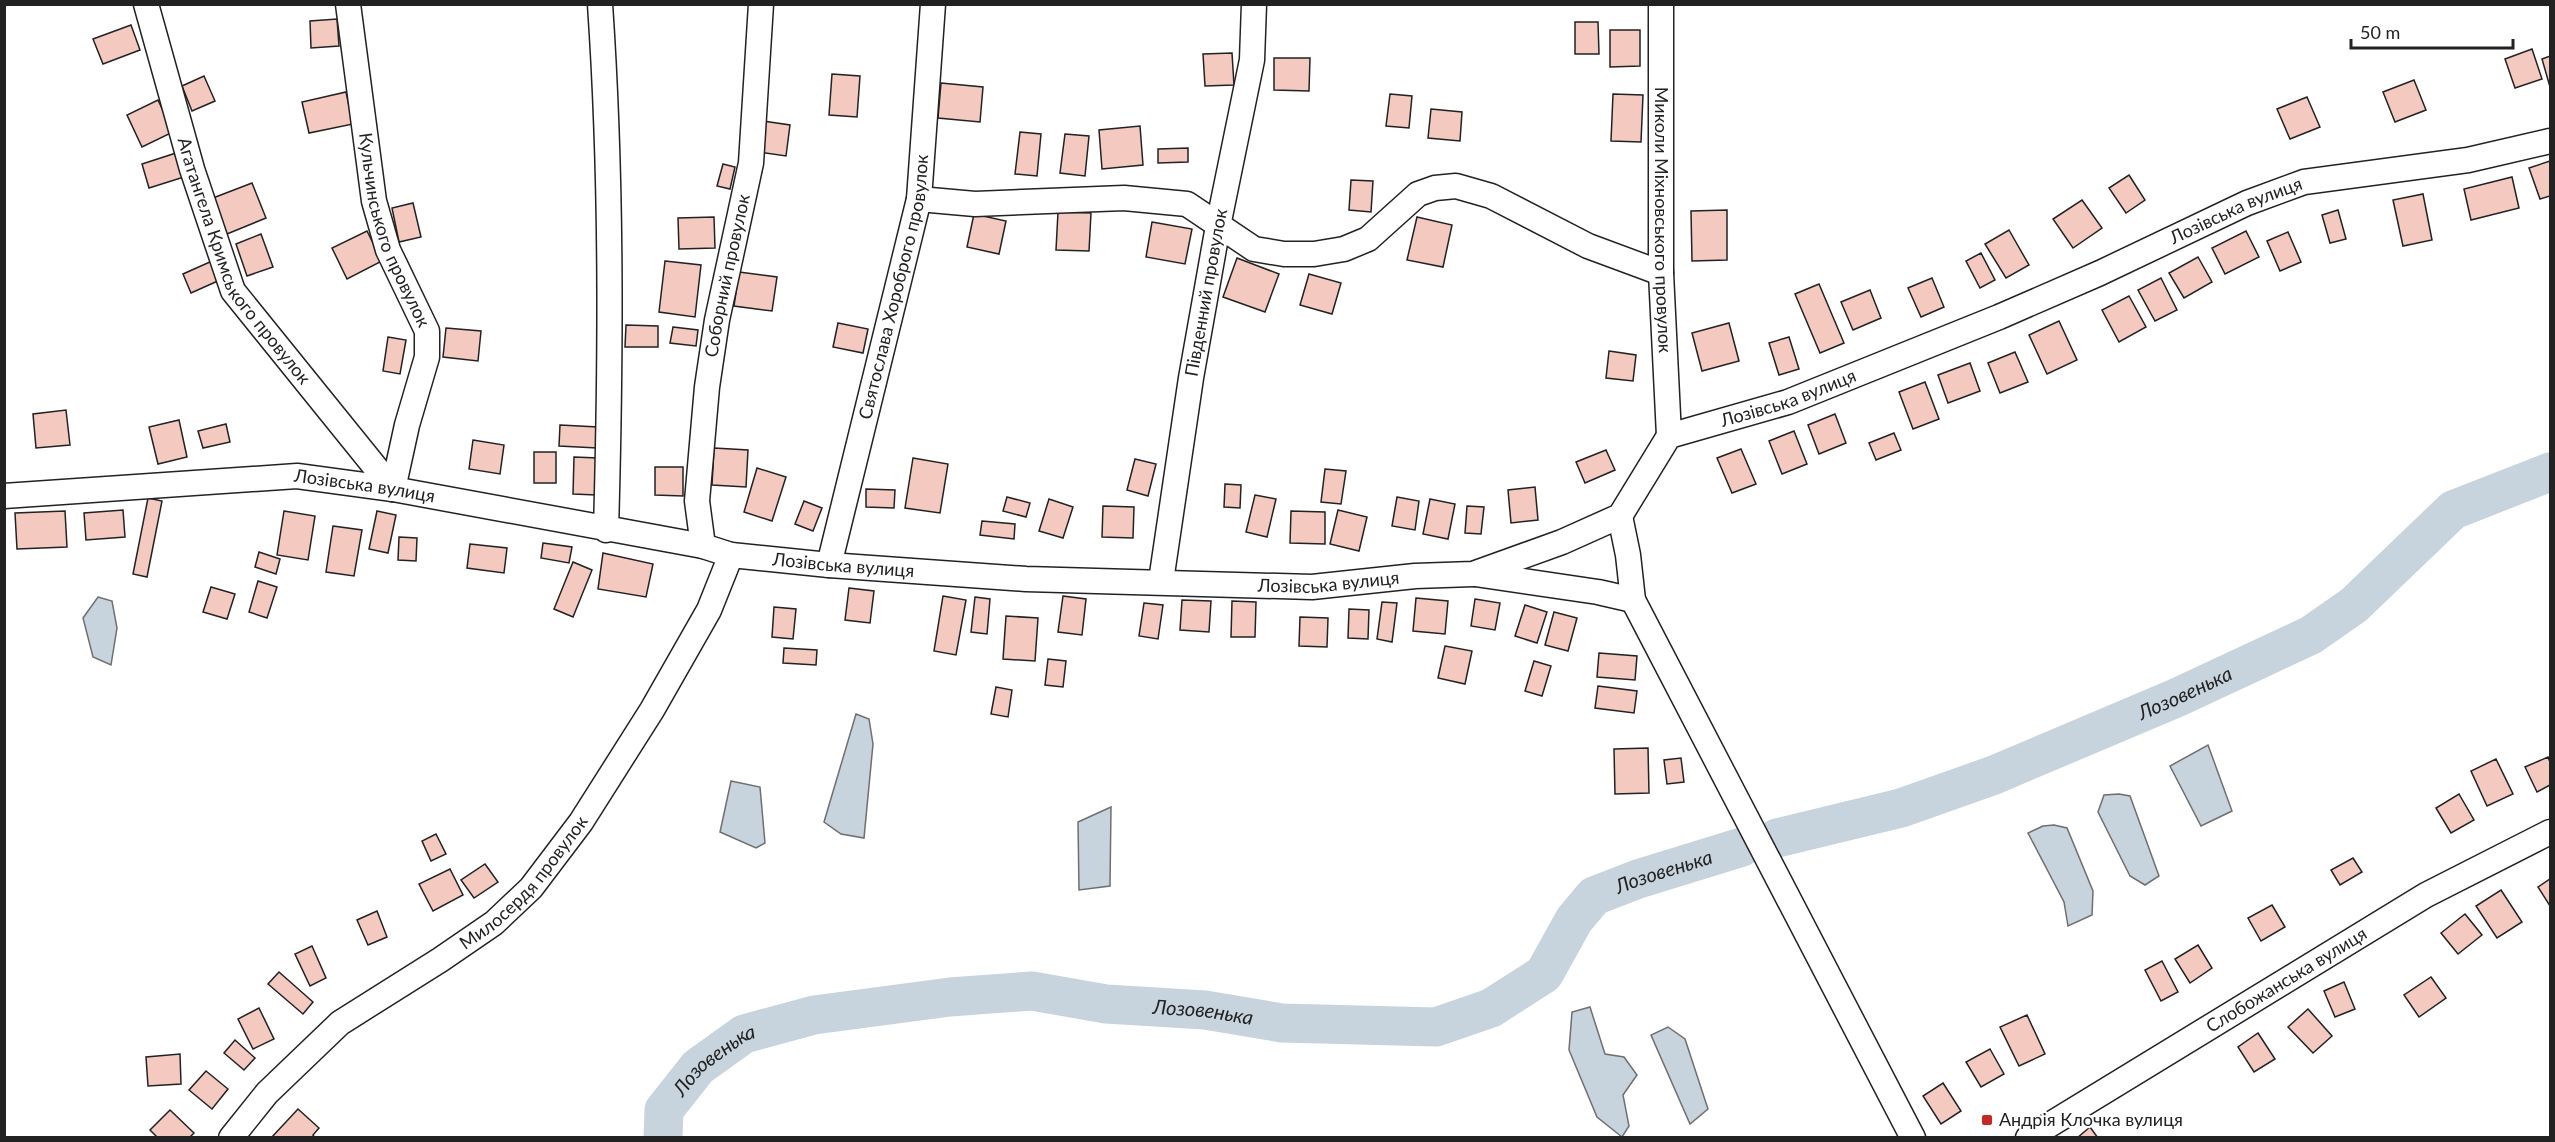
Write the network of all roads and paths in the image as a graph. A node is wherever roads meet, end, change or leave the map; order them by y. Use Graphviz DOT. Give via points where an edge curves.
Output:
graph roads {
  1 [pos="146,4"];
  2 [pos="348,4"];
  3 [pos="600,4"];
  4 [pos="761,4"];
  5 [pos="933,4"];
  6 [pos="1254,4"];
  7 [pos="1661,4"];
  8 [pos="2550,141"];
  9 [pos="919,199"];
  10 [pos="1218,226"];
  11 [pos="1661,273"];
  12 [pos="1669,436"];
  13 [pos="393,489"];
  14 [pos="4,496"];
  15 [pos="1620,516"];
  16 [pos="606,530"];
  17 [pos="704,546"];
  18 [pos="731,555"];
  19 [pos="829,565"];
  20 [pos="1473,574"];
  21 [pos="1161,581"];
  22 [pos="1633,600"];
  23 [pos="2550,832"];
  24 [pos="231,1137"];
  25 [pos="1913,1137"];
  26 [pos="2028,1137"];
  1 -- 13 [label="street, Агатангела Кримського провулок" via="192,169 233,291"];
  2 -- 13 [label="street, Кульчинського провулок" via="374,201 388,250 426,331 427,357"];
  3 -- 16 [label="street" via="606,86 611,344"];
  4 -- 17 [label="street, Соборний провулок" via="751,163 717,320 707,387 697,501"];
  5 -- 9 [label="street, Святослава Хороброго провулок"];
  6 -- 10 [label="street, Південний провулок" via="1252,60"];
  7 -- 11 [label="street, Миколи Міхновського провулок"];
  8 -- 12 [label="street, Лозівська вулиця" via="2468,160 2304,182 2247,203 1999,317 1788,402"];
  9 -- 10 [label="street" via="975,204 1135,199 1187,204"];
  9 -- 19 [label="street, Святослава Хороброго провулок"];
  10 -- 11 [label="street" via="1254,249 1314,254 1344,249 1368,239 1418,194 1456,186 1491,196 1588,246"];
  10 -- 21 [label="street, Південний провулок"];
  11 -- 12 [label="street, Миколи Міхновського провулок"];
  12 -- 15 [label="street"];
  13 -- 14 [label="street, Лозівська вулиця" via="297,476"];
  13 -- 16 [label="street, Лозівська вулиця"];
  15 -- 20 [label="street, Лозівська вулиця"];
  15 -- 22 [label="street"];
  16 -- 17 [label="street, Лозівська вулиця"];
  17 -- 18 [label="street, Лозівська вулиця"];
  18 -- 19 [label="street, Лозівська вулиця"];
  18 -- 24 [label="street, Милосердя провулок" via="709,609 652,710 581,822 531,888 494,923 340,1023 267,1093"];
  19 -- 21 [label="street, Лозівська вулиця" via="1026,579"];
  20 -- 21 [label="street, Лозівська вулиця" via="1312,587"];
  20 -- 22 [label="street"];
  22 -- 25 [label="street"];
  23 -- 26 [label="street, Слобожанська вулиця" via="2426,895"];
}
